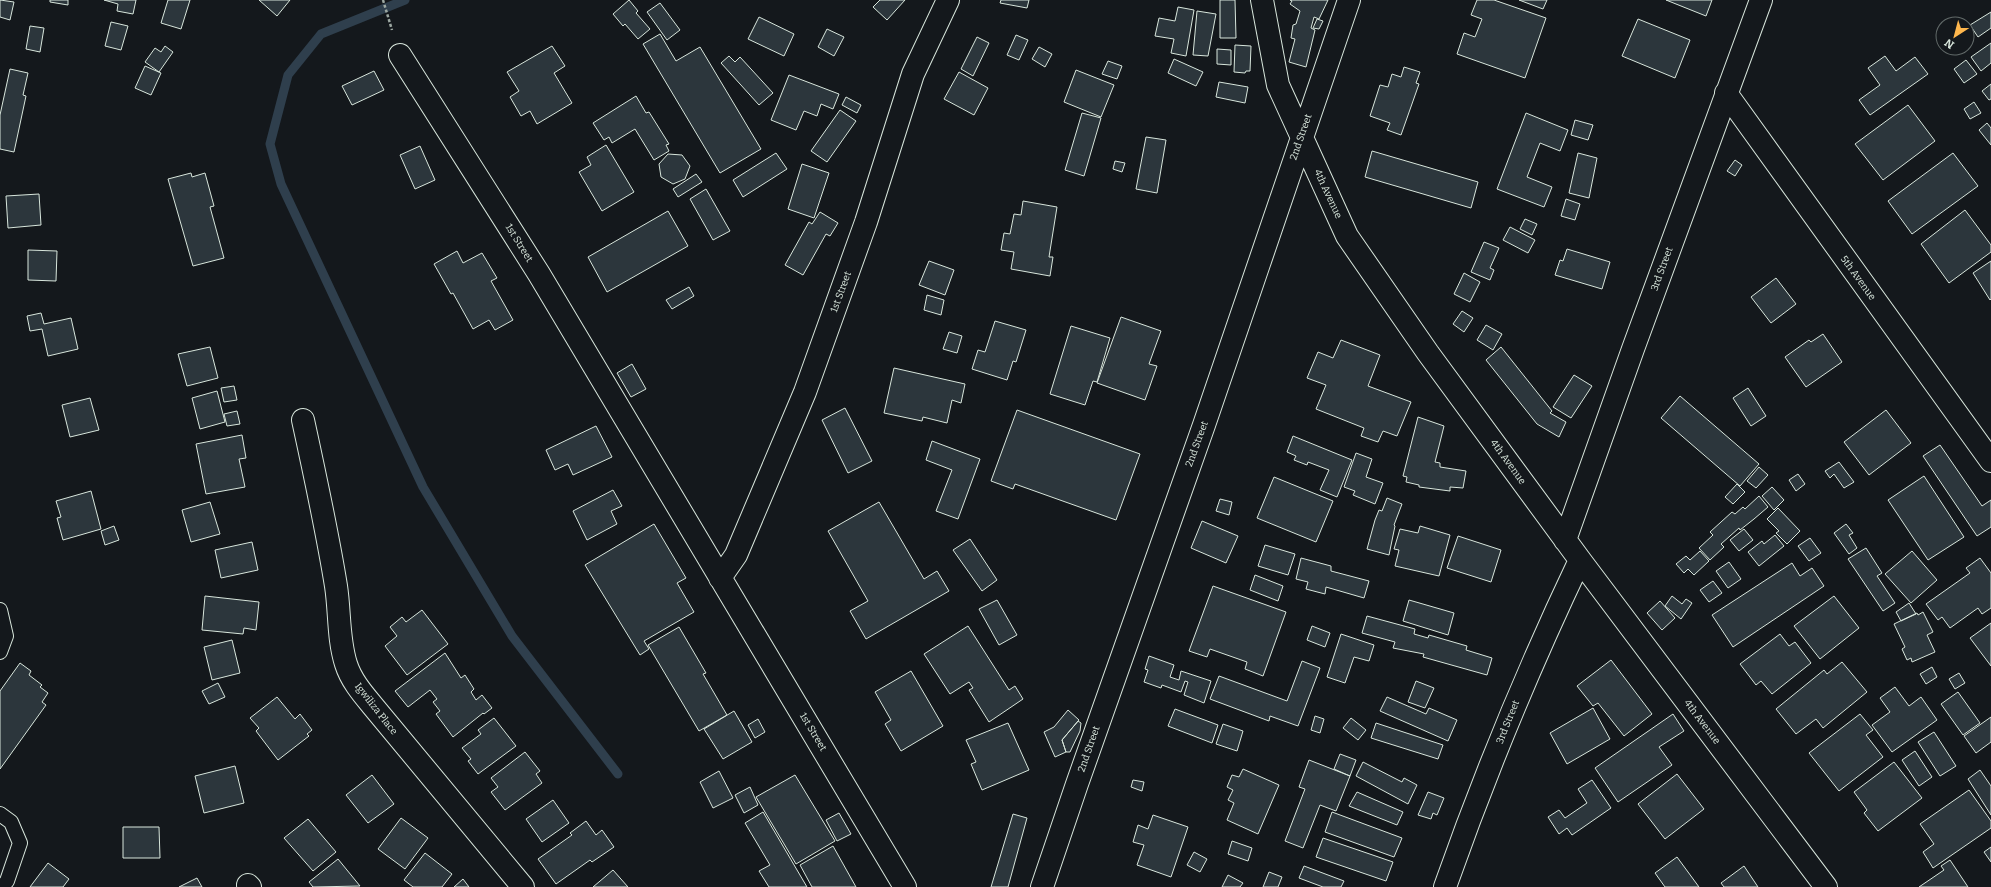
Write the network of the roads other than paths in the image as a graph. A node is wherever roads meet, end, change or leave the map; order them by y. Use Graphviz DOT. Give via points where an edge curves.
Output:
graph roads {
  1 [pos="948,0"];
  2 [pos="1262,0"];
  3 [pos="1349,0"];
  4 [pos="1761,0"];
  5 [pos="400,54"];
  6 [pos="1726,93"];
  7 [pos="1301,137"];
  8 [pos="303,420"];
  9 [pos="1991,461"];
  10 [pos="1566,540"];
  11 [pos="1580,560"];
  12 [pos="720,578"];
  13 [pos="0,610"];
  14 [pos="0,652"];
  15 [pos="0,814"];
  16 [pos="2,887"];
  17 [pos="523,887"];
  18 [pos="905,887"];
  19 [pos="1042,887"];
  20 [pos="1445,887"];
  21 [pos="1826,887"];
  1 -- 12 [label="street, 1st Street" via="913,74 866,222 804,392 736,555"];
  2 -- 7 [label="street, 4th Avenue" via="1278,85"];
  3 -- 7 [label="street, 2nd Street"];
  4 -- 6 [label="street, 3rd Street"];
  5 -- 12 [label="street, 1st Street" via="538,274"];
  6 -- 9 [label="street, 5th Avenue"];
  6 -- 10 [label="street, 3rd Street"];
  7 -- 10 [label="street, 4th Avenue" via="1347,236 1428,353"];
  7 -- 19 [label="street, 2nd Street" via="1204,425"];
  8 -- 17 [label="street, Igwiliza Place" via="326,530 346,665 355,683 372,705"];
  10 -- 11 [label="street, 4th Avenue"];
  11 -- 20 [label="street, 3rd Street" via="1546,630 1516,701"];
  11 -- 21 [label="street, 4th Avenue"];
  12 -- 18 [label="street, 1st Street"];
  13 -- 14 [label="lane" via="6,636"];
  15 -- 16 [label="lane" via="11,822 20,844"];
}
